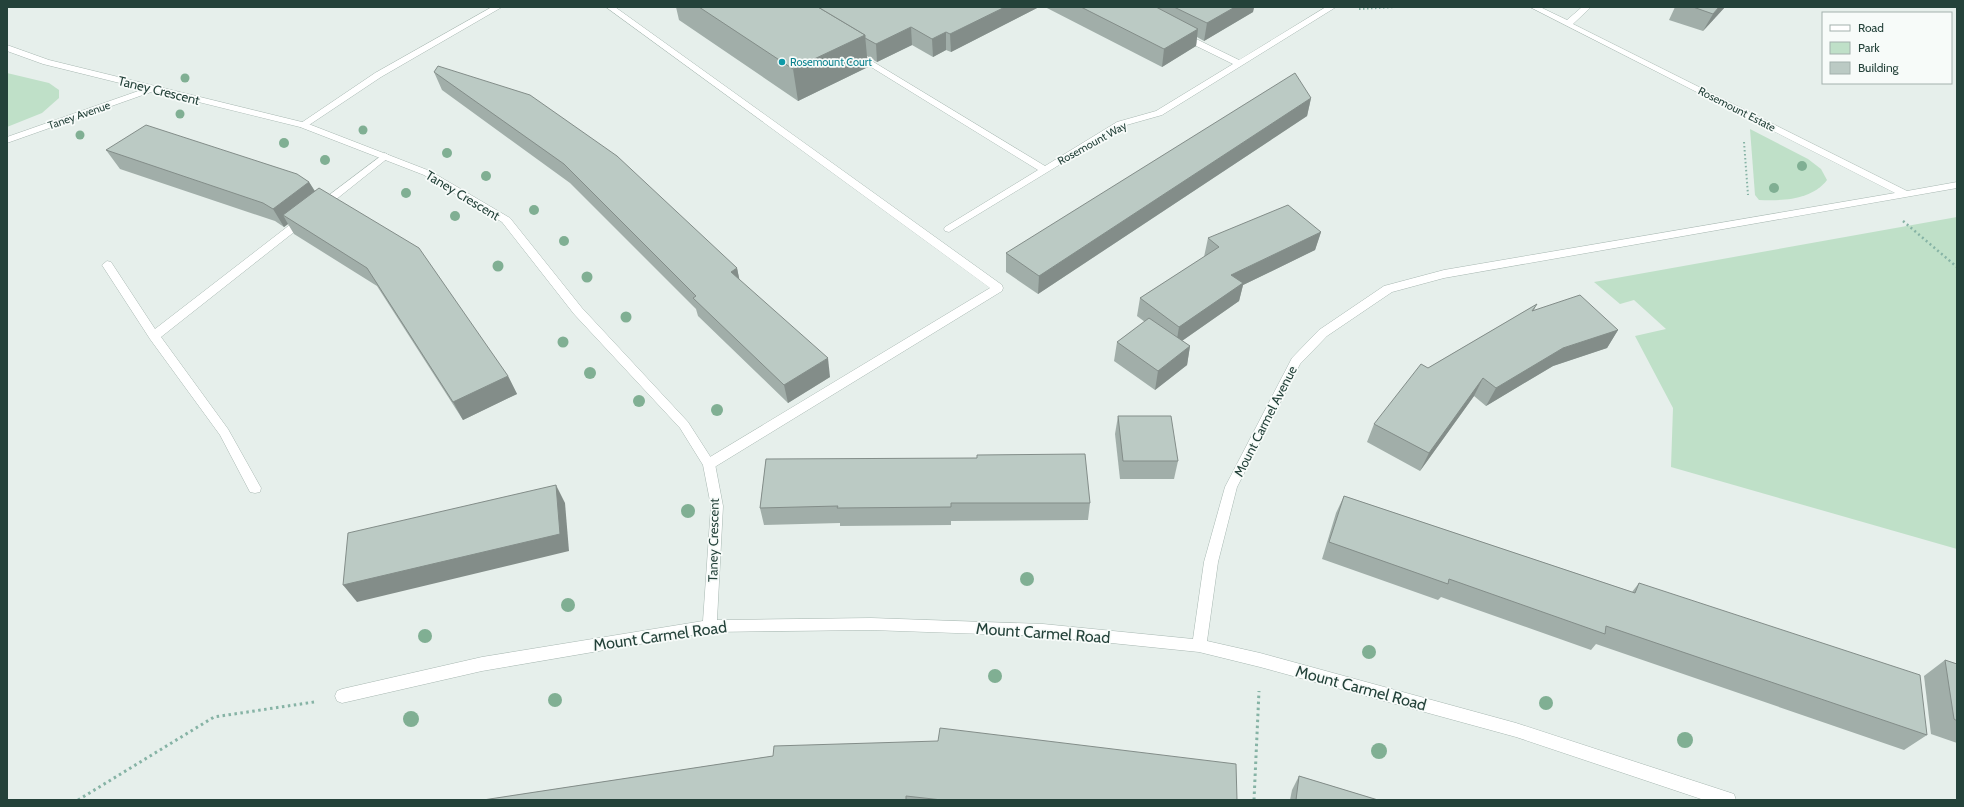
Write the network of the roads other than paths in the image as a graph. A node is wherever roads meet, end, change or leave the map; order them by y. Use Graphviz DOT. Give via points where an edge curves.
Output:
graph roads {
  1 [pos="498,7"];
  2 [pos="610,7"];
  3 [pos="1332,7"];
  4 [pos="1534,7"];
  5 [pos="1587,7"];
  6 [pos="1568,24"];
  7 [pos="1176,32"];
  8 [pos="7,48"];
  9 [pos="844,48"];
  10 [pos="1239,64"];
  11 [pos="151,89"];
  12 [pos="303,125"];
  13 [pos="7,140"];
  14 [pos="385,156"];
  15 [pos="1044,170"];
  16 [pos="1957,185"];
  17 [pos="1906,194"];
  18 [pos="949,229"];
  19 [pos="107,265"];
  20 [pos="154,336"];
  21 [pos="709,464"];
  22 [pos="255,488"];
  23 [pos="710,626"];
  24 [pos="1199,646"];
  25 [pos="342,696"];
  26 [pos="1728,800"];
  1 -- 12 [label="street" via="378,75"];
  2 -- 21 [label="street" via="998,288"];
  3 -- 10 [label="street"];
  4 -- 6 [label="street, Rosemount Estate"];
  5 -- 6 [label="street"];
  6 -- 17 [label="street, Rosemount Estate"];
  7 -- 10 [label="street"];
  8 -- 11 [label="street, Taney Crescent" via="46,62"];
  9 -- 15 [label="street"];
  10 -- 15 [label="street, Rosemount Way" via="1159,113 1120,124"];
  11 -- 12 [label="street, Taney Crescent"];
  11 -- 13 [label="street, Taney Avenue"];
  12 -- 14 [label="street, Taney Crescent"];
  14 -- 20 [label="street"];
  14 -- 21 [label="street, Taney Crescent" via="427,173 506,220 578,311 684,426"];
  15 -- 18 [label="street, Rosemount Way"];
  16 -- 17 [label="street"];
  17 -- 24 [label="street, Mount Carmel Avenue" via="1444,274 1388,289 1323,333 1296,360 1231,487 1211,562"];
  19 -- 20 [label="street"];
  20 -- 22 [label="street" via="224,432"];
  21 -- 23 [label="street, Taney Crescent" via="717,506"];
  23 -- 24 [label="street, Mount Carmel Road" via="871,624 1043,630"];
  23 -- 25 [label="street, Mount Carmel Road" via="482,664"];
  24 -- 26 [label="street, Mount Carmel Road" via="1260,660 1516,730"];
}
